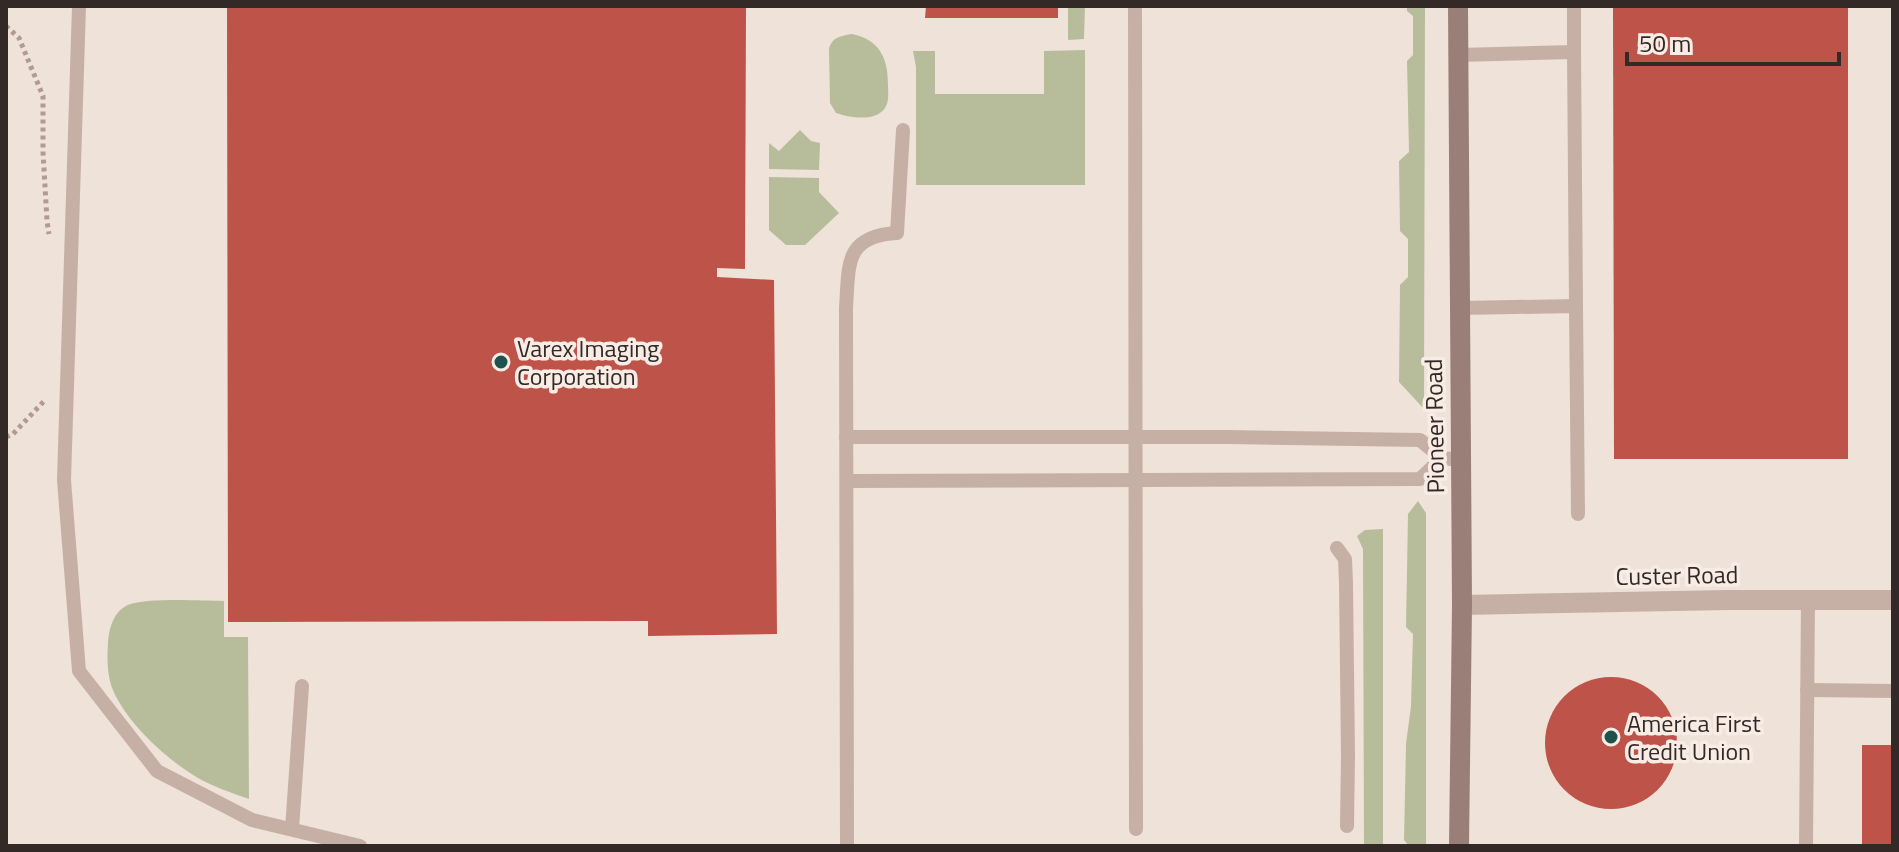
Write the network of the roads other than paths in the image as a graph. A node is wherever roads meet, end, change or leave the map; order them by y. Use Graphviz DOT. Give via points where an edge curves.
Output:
graph roads {
  1 [pos="79,6"];
  2 [pos="1135,6"];
  3 [pos="1458,6"];
  4 [pos="1574,6"];
  5 [pos="1574,52"];
  6 [pos="1458,55"];
  7 [pos="903,130"];
  8 [pos="1576,306"];
  9 [pos="1459,308"];
  10 [pos="846,437"];
  11 [pos="1136,437"];
  12 [pos="1452,459"];
  13 [pos="1136,480"];
  14 [pos="847,481"];
  15 [pos="1578,514"];
  16 [pos="1337,548"];
  17 [pos="1808,600"];
  18 [pos="1893,600"];
  19 [pos="1462,605"];
  20 [pos="302,686"];
  21 [pos="1807,690"];
  22 [pos="1893,691"];
  23 [pos="1347,826"];
  24 [pos="292,829"];
  25 [pos="1136,829"];
  26 [pos="360,846"];
  27 [pos="847,846"];
  28 [pos="1459,846"];
  29 [pos="1806,846"];
  1 -- 24 [label="lane" via="64,480 79,671 157,771 252,820"];
  2 -- 11 [label="lane"];
  3 -- 6 [label="main road, Pioneer Road"];
  4 -- 5 [label="lane"];
  5 -- 6 [label="lane"];
  5 -- 8 [label="lane"];
  6 -- 9 [label="main road, Pioneer Road"];
  7 -- 10 [label="lane" via="897,233 868,238 850,262"];
  8 -- 9 [label="lane"];
  8 -- 15 [label="lane"];
  9 -- 12 [label="main road, Pioneer Road"];
  10 -- 11 [label="lane"];
  10 -- 14 [label="lane"];
  11 -- 12 [label="lane" via="1420,440"];
  11 -- 13 [label="lane"];
  12 -- 13 [label="lane" via="1420,479"];
  12 -- 19 [label="main road, Pioneer Road"];
  13 -- 14 [label="lane"];
  13 -- 25 [label="lane"];
  14 -- 27 [label="lane"];
  16 -- 23 [label="lane" via="1345,559 1346,583"];
  17 -- 18 [label="street, Custer Road"];
  17 -- 19 [label="street, Custer Road"];
  17 -- 21 [label="lane"];
  19 -- 28 [label="main road, Pioneer Road"];
  20 -- 24 [label="lane"];
  21 -- 22 [label="lane"];
  21 -- 29 [label="lane"];
  24 -- 26 [label="lane"];
}
